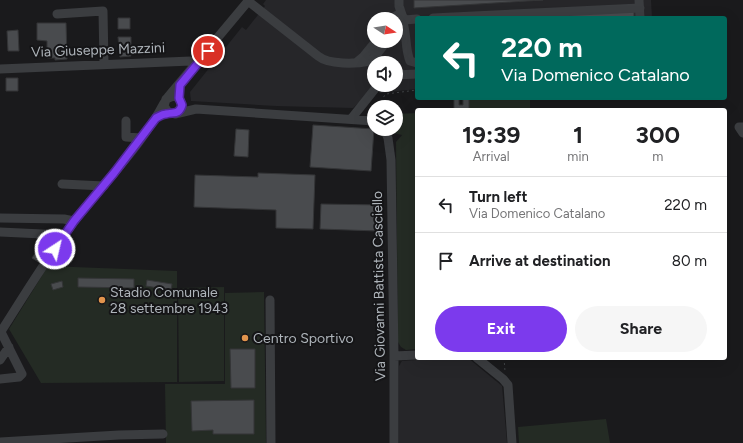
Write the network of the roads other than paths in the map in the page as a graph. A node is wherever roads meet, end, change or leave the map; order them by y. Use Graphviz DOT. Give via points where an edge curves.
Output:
graph roads {
  1 [pos="248,0"];
  2 [pos="639,4"];
  3 [pos="57,14"];
  4 [pos="462,16"];
  5 [pos="640,16"];
  6 [pos="403,18"];
  7 [pos="415,19"];
  8 [pos="403,28"];
  9 [pos="371,48"];
  10 [pos="382,48"];
  11 [pos="357,62"];
  12 [pos="415,62"];
  13 [pos="198,63"];
  14 [pos="104,64"];
  15 [pos="0,69"];
  16 [pos="415,74"];
  17 [pos="403,75"];
  18 [pos="180,85"];
  19 [pos="372,92"];
  20 [pos="180,99"];
  21 [pos="166,100"];
  22 [pos="196,109"];
  23 [pos="173,113"];
  24 [pos="156,118"];
  25 [pos="351,119"];
  26 [pos="367,120"];
  27 [pos="126,121"];
  28 [pos="743,126"];
  29 [pos="743,133"];
  30 [pos="387,136"];
  31 [pos="141,138"];
  32 [pos="62,184"];
  33 [pos="104,186"];
  34 [pos="0,218"];
  35 [pos="74,221"];
  36 [pos="0,232"];
  37 [pos="64,235"];
  38 [pos="270,300"];
  39 [pos="0,332"];
  40 [pos="9,348"];
  41 [pos="415,355"];
  42 [pos="394,356"];
  43 [pos="0,360"];
  44 [pos="479,360"];
  45 [pos="0,379"];
  46 [pos="163,434"];
  47 [pos="0,442"];
  48 [pos="271,443"];
  49 [pos="394,443"];
  50 [pos="512,443"];
  1 -- 11 [label="street" via="322,59 333,62"];
  1 -- 13 [label="street"];
  2 -- 4 [label="street"];
  2 -- 5 [label="street"];
  3 -- 14 [label="street" via="103,11"];
  6 -- 7 [label="street"];
  8 -- 12 [label="street" via="407,38 408,57"];
  9 -- 11 [label="street"];
  10 -- 11 [label="street" via="370,61"];
  13 -- 14 [label="street, Via Giuseppe Mazzini" via="191,60"];
  13 -- 18 [label="street"];
  14 -- 15 [label="street, Via Giuseppe Mazzini"];
  16 -- 17 [label="street"];
  18 -- 20 [label="street"];
  18 -- 21 [label="street"];
  19 -- 25 [label="street"];
  20 -- 21 [label="street" via="175,96"];
  20 -- 22 [label="street"];
  20 -- 23 [label="street" via="180,110"];
  21 -- 23 [label="street" via="166,110"];
  21 -- 24 [label="street"];
  22 -- 23 [label="street"];
  22 -- 25 [label="street"];
  23 -- 24 [label="street" via="162,114"];
  24 -- 31 [label="street"];
  25 -- 26 [label="street"];
  27 -- 31 [label="street" via="126,137"];
  28 -- 29 [label="street" via="739,127"];
  30 -- 42 [label="street, Via Giovanni Battista Casciello" via="391,160"];
  31 -- 33 [label="street"];
  32 -- 33 [label="street"];
  33 -- 35 [label="street"];
  34 -- 35 [label="street"];
  35 -- 37 [label="street"];
  36 -- 37 [label="street"];
  37 -- 39 [label="street"];
  38 -- 48 [label="street"];
  39 -- 40 [label="street"];
  40 -- 43 [label="street"];
  40 -- 45 [label="street" via="22,374 19,377"];
  41 -- 42 [label="street"];
  42 -- 49 [label="street, Via Giovanni Battista Casciello"];
  44 -- 50 [label="street" via="508,385"];
  46 -- 47 [label="street"];
}
